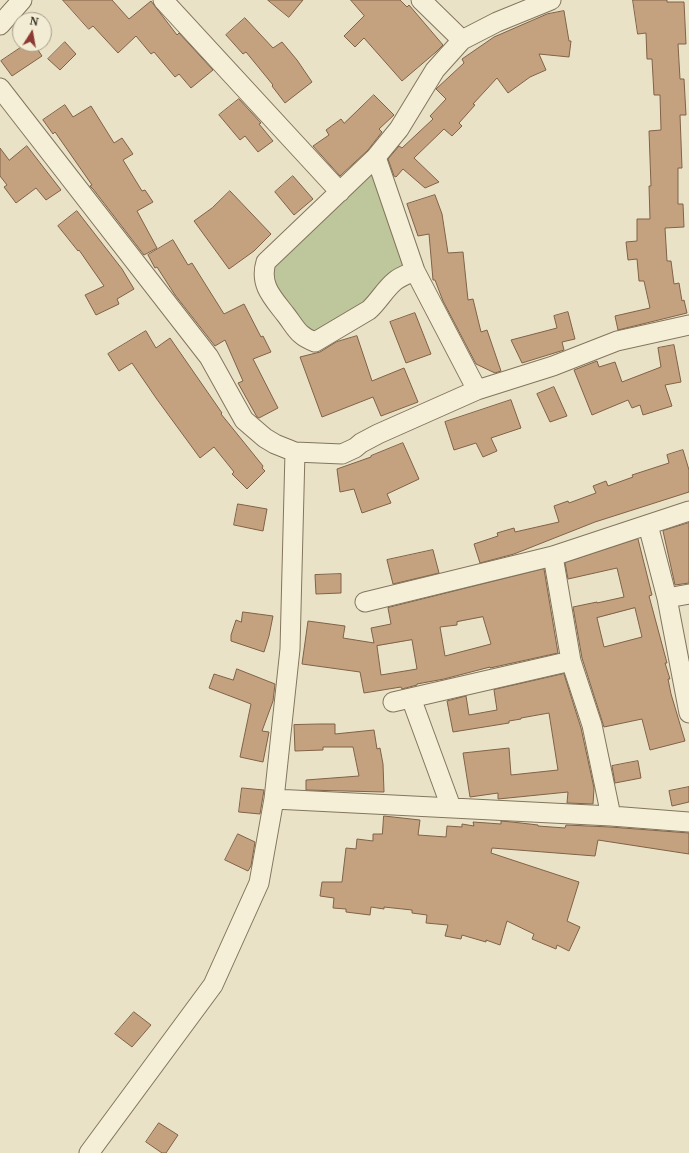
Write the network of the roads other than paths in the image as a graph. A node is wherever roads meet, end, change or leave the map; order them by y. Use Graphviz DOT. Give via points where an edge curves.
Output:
graph roads {
  1 [pos="22,0"];
  2 [pos="163,0"];
  3 [pos="421,0"];
  4 [pos="551,0"];
  5 [pos="0,25"];
  6 [pos="462,40"];
  7 [pos="0,88"];
  8 [pos="376,157"];
  9 [pos="340,192"];
  10 [pos="415,271"];
  11 [pos="689,325"];
  12 [pos="477,390"];
  13 [pos="295,452"];
  14 [pos="689,511"];
  15 [pos="648,525"];
  16 [pos="553,556"];
  17 [pos="689,594"];
  18 [pos="668,598"];
  19 [pos="365,602"];
  20 [pos="571,661"];
  21 [pos="411,698"];
  22 [pos="393,702"];
  23 [pos="689,713"];
  24 [pos="274,799"];
  25 [pos="451,807"];
  26 [pos="611,816"];
  27 [pos="689,822"];
  28 [pos="89,1153"];
  1 -- 5 [label="street"];
  2 -- 9 [label="street"];
  3 -- 6 [label="street"];
  4 -- 6 [label="street" via="497,22"];
  6 -- 8 [label="street" via="435,70 399,129"];
  7 -- 13 [label="street" via="209,357 244,420 265,438"];
  8 -- 9 [label="street"];
  8 -- 10 [label="street"];
  9 -- 10 [label="street" via="265,265 268,292 301,335 315,342 369,310 395,281"];
  10 -- 12 [label="street"];
  11 -- 12 [label="street" via="617,341 553,366"];
  12 -- 13 [label="street" via="378,434 342,454"];
  13 -- 24 [label="street" via="290,649"];
  14 -- 15 [label="street"];
  15 -- 16 [label="street"];
  15 -- 18 [label="street"];
  16 -- 19 [label="street"];
  16 -- 20 [label="street"];
  17 -- 18 [label="street"];
  18 -- 23 [label="street"];
  20 -- 21 [label="street"];
  20 -- 26 [label="street" via="592,725"];
  21 -- 22 [label="street"];
  21 -- 25 [label="street"];
  24 -- 25 [label="street"];
  24 -- 28 [label="street" via="259,883 212,986"];
  25 -- 26 [label="street"];
  26 -- 27 [label="street"];
}
